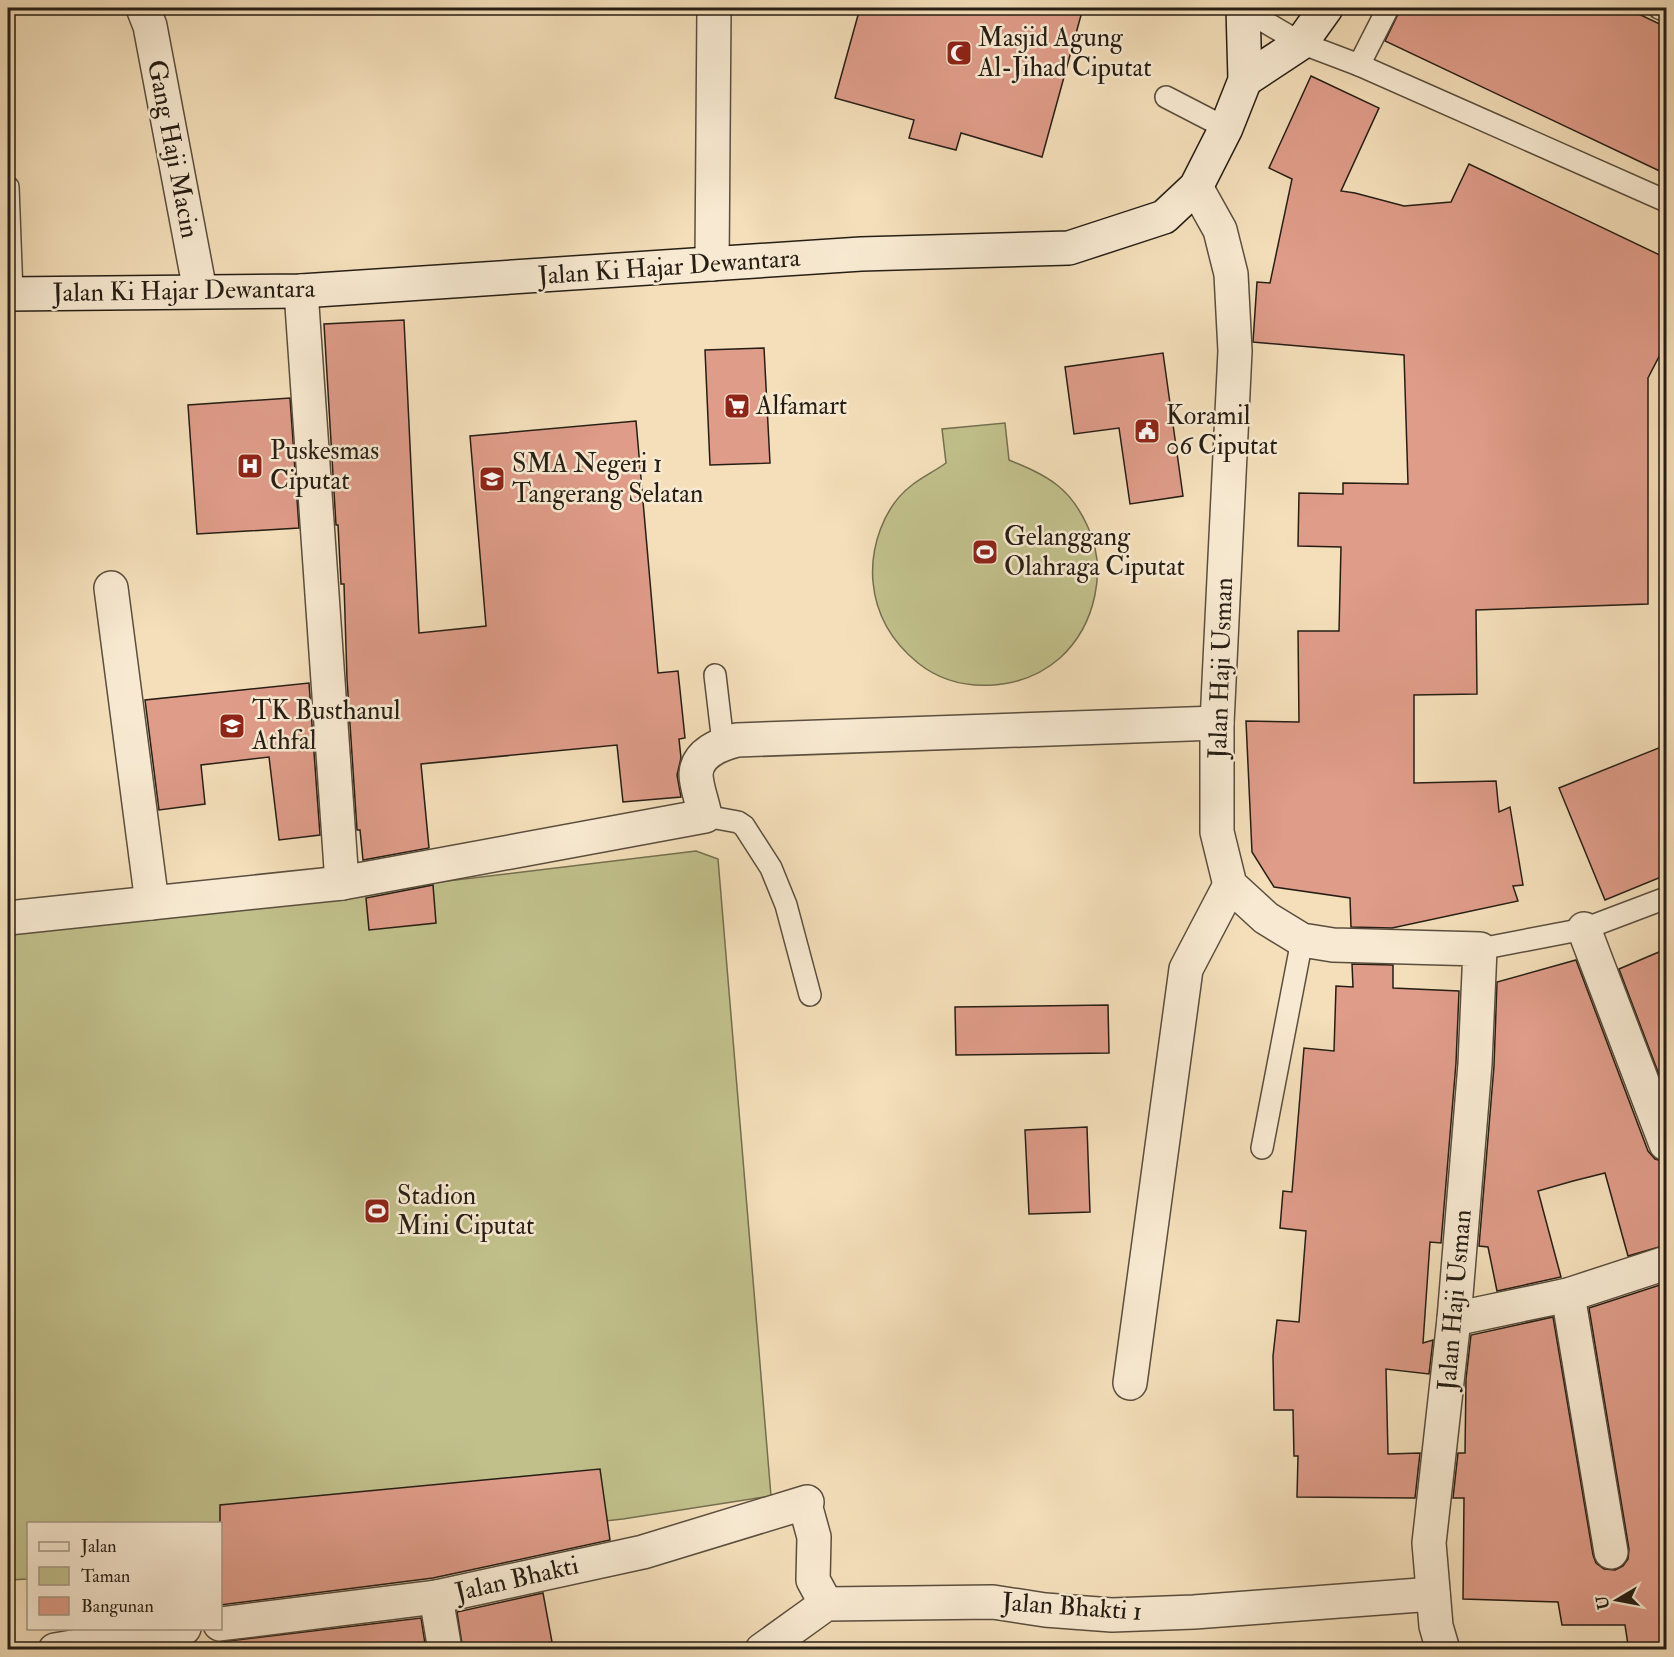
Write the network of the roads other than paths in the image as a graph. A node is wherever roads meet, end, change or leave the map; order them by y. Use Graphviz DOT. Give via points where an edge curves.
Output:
graph roads {
  1 [pos="144,8"];
  2 [pos="714,8"];
  3 [pos="1243,8"];
  4 [pos="1326,8"];
  5 [pos="1388,8"];
  6 [pos="1659,8"];
  7 [pos="1666,11"];
  8 [pos="1301,43"];
  9 [pos="1359,66"];
  10 [pos="1245,80"];
  11 [pos="1166,97"];
  12 [pos="1226,128"];
  13 [pos="8,187"];
  14 [pos="1196,187"];
  15 [pos="1666,201"];
  16 [pos="712,264"];
  17 [pos="200,291"];
  18 [pos="302,291"];
  19 [pos="10,294"];
  20 [pos="111,588"];
  21 [pos="715,675"];
  22 [pos="1217,723"];
  23 [pos="723,743"];
  24 [pos="705,816"];
  25 [pos="342,883"];
  26 [pos="1230,885"];
  27 [pos="1666,898"];
  28 [pos="152,903"];
  29 [pos="8,918"];
  30 [pos="1584,929"];
  31 [pos="1302,940"];
  32 [pos="1480,949"];
  33 [pos="810,995"];
  34 [pos="1666,1144"];
  35 [pos="1262,1148"];
  36 [pos="1666,1263"];
  37 [pos="1568,1295"];
  38 [pos="1454,1319"];
  39 [pos="1130,1383"];
  40 [pos="1611,1552"];
  41 [pos="1433,1594"];
  42 [pos="436,1598"];
  43 [pos="826,1604"];
  44 [pos="222,1624"];
  45 [pos="178,1630"];
  46 [pos="55,1650"];
  47 [pos="445,1650"];
  48 [pos="762,1650"];
  49 [pos="1443,1650"];
  1 -- 17 [label="street, Gang Haji Macin"];
  2 -- 16 [label="street"];
  3 -- 8 [label="lane"];
  3 -- 10 [label="street, Jalan Ki Hajar Dewantara"];
  4 -- 8 [label="street"];
  5 -- 9 [label="lane"];
  6 -- 7 [label="lane"];
  8 -- 9 [label="lane"];
  8 -- 10 [label="street"];
  9 -- 15 [label="lane"];
  10 -- 12 [label="street, Jalan Ki Hajar Dewantara"];
  11 -- 12 [label="lane"];
  12 -- 14 [label="street, Jalan Ki Hajar Dewantara"];
  13 -- 19 [label="lane"];
  14 -- 16 [label="street, Jalan Ki Hajar Dewantara" via="1164,217 1069,248 861,254"];
  14 -- 22 [label="street, Jalan Haji Usman" via="1220,231 1228,263 1235,351"];
  16 -- 18 [label="street, Jalan Ki Hajar Dewantara"];
  17 -- 18 [label="street, Jalan Ki Hajar Dewantara"];
  17 -- 19 [label="street, Jalan Ki Hajar Dewantara"];
  18 -- 25 [label="street"];
  20 -- 28 [label="street"];
  21 -- 23 [label="lane"];
  22 -- 23 [label="street"];
  22 -- 26 [label="street, Jalan Haji Usman" via="1216,832"];
  23 -- 24 [label="street" via="704,757 696,773"];
  24 -- 25 [label="street"];
  24 -- 33 [label="lane" via="744,826 771,868 786,904"];
  25 -- 28 [label="street"];
  26 -- 31 [label="street" via="1266,918"];
  26 -- 39 [label="street" via="1186,969"];
  27 -- 30 [label="lane"];
  28 -- 29 [label="street"];
  30 -- 32 [label="lane"];
  30 -- 34 [label="street"];
  31 -- 32 [label="street" via="1333,945"];
  31 -- 35 [label="lane"];
  32 -- 38 [label="street, Jalan Haji Usman" via="1475,1064"];
  36 -- 37 [label="street"];
  37 -- 38 [label="street"];
  37 -- 40 [label="street"];
  38 -- 41 [label="street, Jalan Haji Usman" via="1429,1543"];
  41 -- 43 [label="street, Jalan Bhakti 1" via="1112,1615 993,1602"];
  41 -- 49 [label="street, Jalan Haji Usman"];
  42 -- 43 [label="street, Jalan Bhakti" via="643,1552 807,1502 814,1537 813,1580"];
  42 -- 44 [label="street, Jalan Bhakti"];
  42 -- 47 [label="street"];
  43 -- 48 [label="street"];
  45 -- 46 [label="street"];
}
